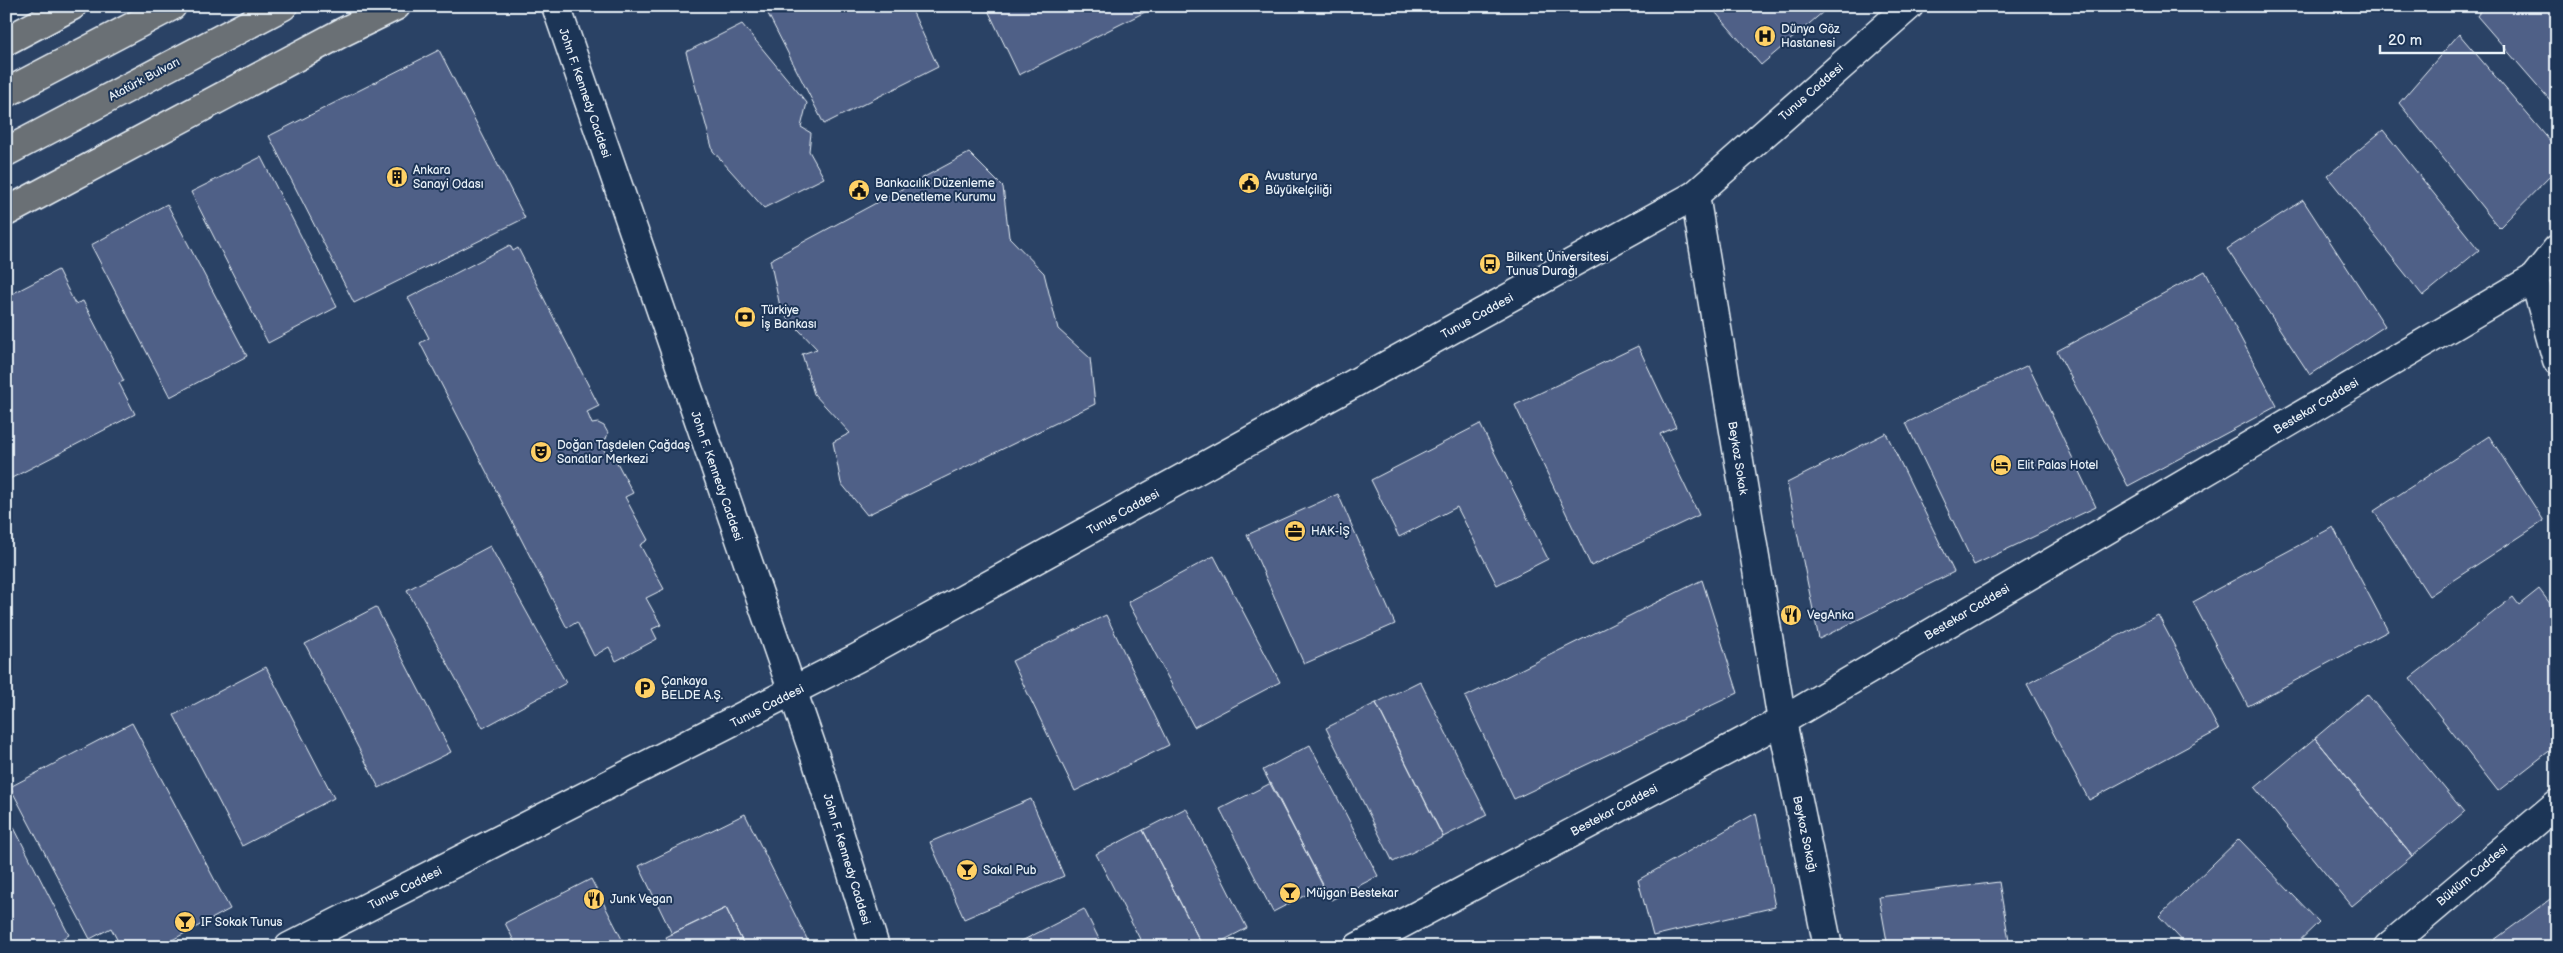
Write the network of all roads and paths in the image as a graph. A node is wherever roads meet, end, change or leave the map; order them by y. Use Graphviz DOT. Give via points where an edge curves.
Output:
graph roads {
  1 [pos="72,6"];
  2 [pos="172,6"];
  3 [pos="283,6"];
  4 [pos="358,6"];
  5 [pos="396,6"];
  6 [pos="556,6"];
  7 [pos="1909,6"];
  8 [pos="343,32"];
  9 [pos="6,41"];
  10 [pos="6,93"];
  11 [pos="6,152"];
  12 [pos="1695,195"];
  13 [pos="6,212"];
  14 [pos="2557,249"];
  15 [pos="2534,278"];
  16 [pos="2557,360"];
  17 [pos="792,693"];
  18 [pos="1782,721"];
  19 [pos="2557,804"];
  20 [pos="290,947"];
  21 [pos="874,947"];
  22 [pos="1358,947"];
  23 [pos="1828,947"];
  24 [pos="2388,947"];
  1 -- 9 [label="main road"];
  2 -- 10 [label="main road"];
  3 -- 11 [label="main road, Atatürk Bulvarı"];
  4 -- 8 [label="main road"];
  5 -- 8 [label="main road"];
  6 -- 17 [label="street, John F. Kennedy Caddesi"];
  7 -- 12 [label="street, Tunus Caddesi"];
  8 -- 13 [label="main road"];
  12 -- 17 [label="street, Tunus Caddesi"];
  12 -- 18 [label="street, Beykoz Sokak"];
  14 -- 15 [label="street, Bestekar Caddesi"];
  15 -- 16 [label="street"];
  15 -- 18 [label="street, Bestekar Caddesi"];
  17 -- 20 [label="street, Tunus Caddesi"];
  17 -- 21 [label="street, John F. Kennedy Caddesi" via="817,762"];
  18 -- 22 [label="street, Bestekar Caddesi"];
  18 -- 23 [label="street, Beykoz Sokağı"];
  19 -- 24 [label="street, Büklüm Caddesi"];
}
